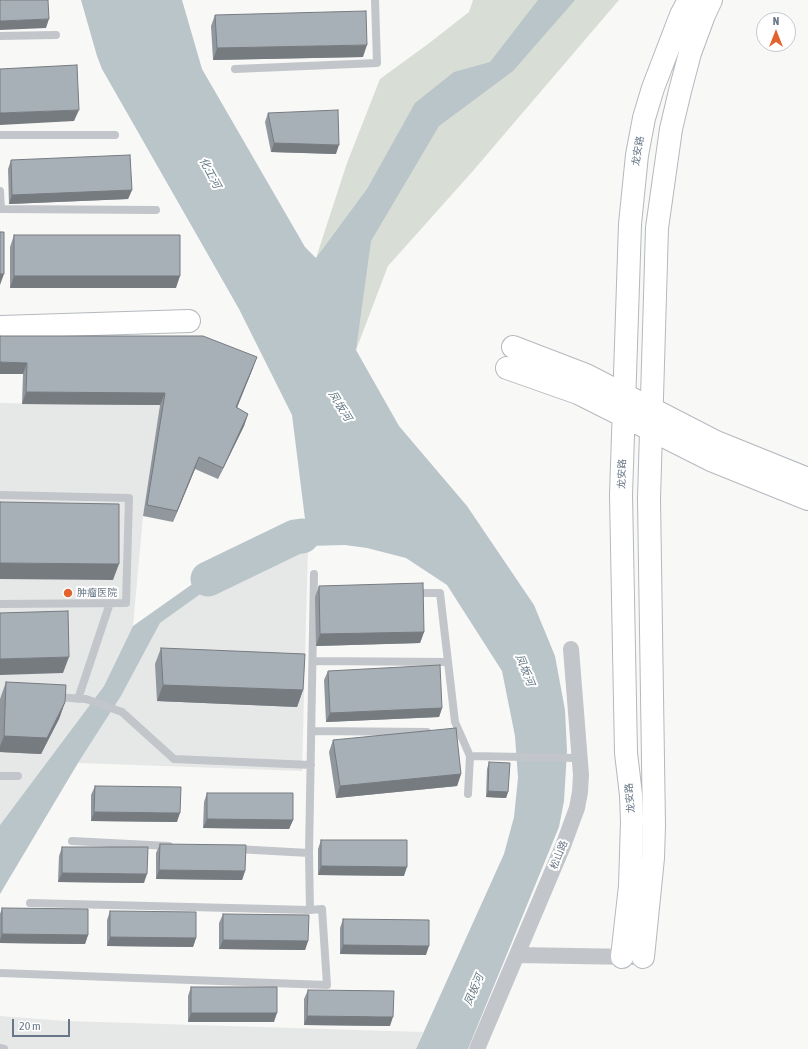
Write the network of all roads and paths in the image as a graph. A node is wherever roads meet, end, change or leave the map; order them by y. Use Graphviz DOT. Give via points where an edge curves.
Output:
graph roads {
  1 [pos="375,0"];
  2 [pos="689,0"];
  3 [pos="711,0"];
  4 [pos="56,35"];
  5 [pos="0,36"];
  6 [pos="235,69"];
  7 [pos="0,135"];
  8 [pos="115,135"];
  9 [pos="0,191"];
  10 [pos="1,209"];
  11 [pos="156,210"];
  12 [pos="189,321"];
  13 [pos="0,327"];
  14 [pos="512,347"];
  15 [pos="507,368"];
  16 [pos="624,406"];
  17 [pos="652,419"];
  18 [pos="808,479"];
  19 [pos="0,495"];
  20 [pos="808,499"];
  21 [pos="314,574"];
  22 [pos="401,592"];
  23 [pos="110,603"];
  24 [pos="0,604"];
  25 [pos="571,649"];
  26 [pos="312,661"];
  27 [pos="448,662"];
  28 [pos="47,696"];
  29 [pos="82,699"];
  30 [pos="311,730"];
  31 [pos="436,732"];
  32 [pos="470,756"];
  33 [pos="579,758"];
  34 [pos="311,765"];
  35 [pos="0,776"];
  36 [pos="18,776"];
  37 [pos="468,794"];
  38 [pos="72,841"];
  39 [pos="175,846"];
  40 [pos="230,849"];
  41 [pos="309,853"];
  42 [pos="30,903"];
  43 [pos="310,910"];
  44 [pos="517,955"];
  45 [pos="632,957"];
  46 [pos="0,973"];
  47 [pos="0,1048"];
  48 [pos="4,1049"];
  49 [pos="477,1049"];
  1 -- 6 [label="lane" via="377,64"];
  2 -- 16 [label="main road, 龙安路" via="652,88 637,155 630,224"];
  3 -- 17 [label="main road" via="690,53 671,129 664,178 657,228"];
  4 -- 5 [label="lane"];
  7 -- 8 [label="lane"];
  9 -- 10 [label="lane"];
  10 -- 11 [label="lane"];
  12 -- 13 [label="main road"];
  14 -- 16 [label="main road" via="586,375"];
  15 -- 16 [label="main road"];
  16 -- 17 [label="main road"];
  16 -- 45 [label="main road, 龙安路" via="621,495 626,753 632,822"];
  17 -- 18 [label="main road"];
  17 -- 20 [label="main road" via="711,460"];
  17 -- 45 [label="main road" via="649,499 653,858"];
  19 -- 23 [label="lane" via="129,498 126,603"];
  21 -- 26 [label="lane" via="318,591"];
  22 -- 27 [label="lane" via="440,593"];
  23 -- 24 [label="lane"];
  23 -- 29 [label="lane"];
  25 -- 33 [label="street, 松山路"];
  26 -- 27 [label="lane"];
  26 -- 30 [label="lane"];
  27 -- 32 [label="lane" via="456,732"];
  28 -- 29 [label="lane"];
  29 -- 34 [label="lane" via="122,712 174,759"];
  30 -- 31 [label="lane"];
  30 -- 34 [label="lane"];
  32 -- 33 [label="lane"];
  32 -- 37 [label="lane"];
  33 -- 44 [label="street, 松山路" via="581,775 577,808"];
  34 -- 41 [label="lane"];
  35 -- 36 [label="lane"];
  38 -- 39 [label="lane"];
  40 -- 41 [label="lane"];
  41 -- 43 [label="lane"];
  42 -- 43 [label="lane"];
  43 -- 46 [label="lane" via="322,909 327,985"];
  44 -- 45 [label="street"];
  44 -- 49 [label="street, 松山路"];
  47 -- 48 [label="lane"];
}
